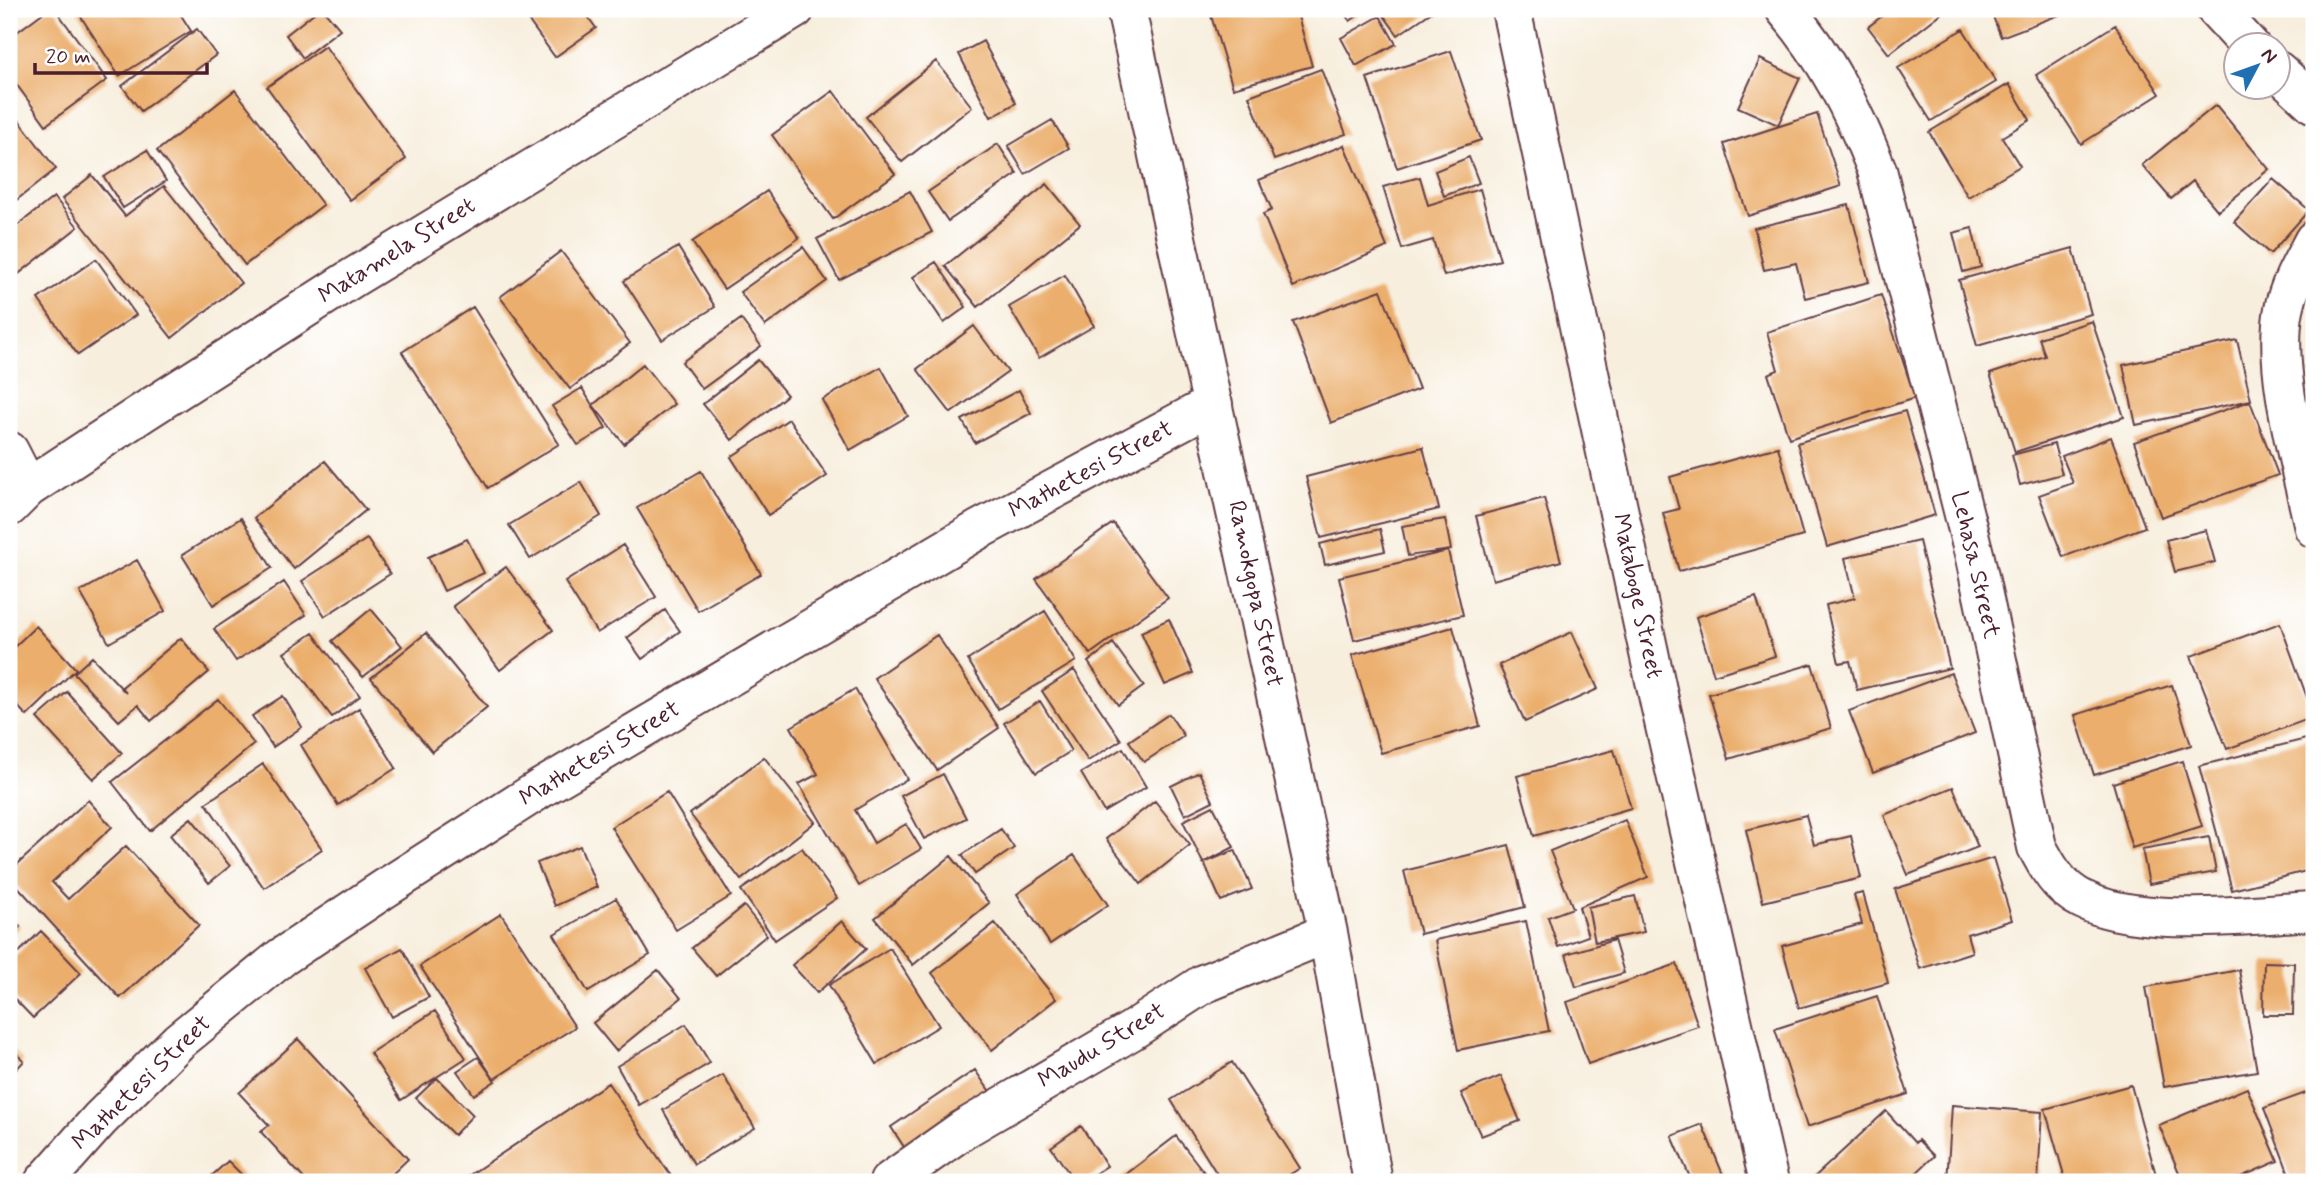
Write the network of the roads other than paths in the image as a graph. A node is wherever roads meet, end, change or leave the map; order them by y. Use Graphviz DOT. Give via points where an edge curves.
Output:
graph roads {
  1 [pos="795,9"];
  2 [pos="1126,9"];
  3 [pos="1511,9"];
  4 [pos="1785,9"];
  5 [pos="2216,9"];
  6 [pos="2237,32"];
  7 [pos="2292,84"];
  8 [pos="2314,104"];
  9 [pos="2314,240"];
  10 [pos="1213,404"];
  11 [pos="9,452"];
  12 [pos="19,498"];
  13 [pos="2314,528"];
  14 [pos="2314,911"];
  15 [pos="1328,933"];
  16 [pos="44,1182"];
  17 [pos="889,1182"];
  18 [pos="1373,1182"];
  19 [pos="1769,1182"];
  1 -- 12 [label="street, Matamela Street" via="354,277"];
  2 -- 10 [label="street, Ramokgopa Street"];
  3 -- 19 [label="street, Mataboge Street" via="1660,704"];
  4 -- 14 [label="street, Lehasa Street" via="1816,45 1852,108 1877,170 1975,558 2037,847 2049,869 2068,890 2096,907 2141,917"];
  5 -- 6 [label="street"];
  7 -- 8 [label="street"];
  9 -- 13 [label="street" via="2284,307 2280,340"];
  10 -- 15 [label="street, Ramokgopa Street"];
  10 -- 16 [label="street, Mathetesi Street" via="978,530 543,787 384,889 282,957 180,1041"];
  11 -- 12 [label="street"];
  15 -- 17 [label="street, Maudu Street" via="1203,984 964,1129"];
  15 -- 18 [label="street, Ramokgopa Street"];
}
